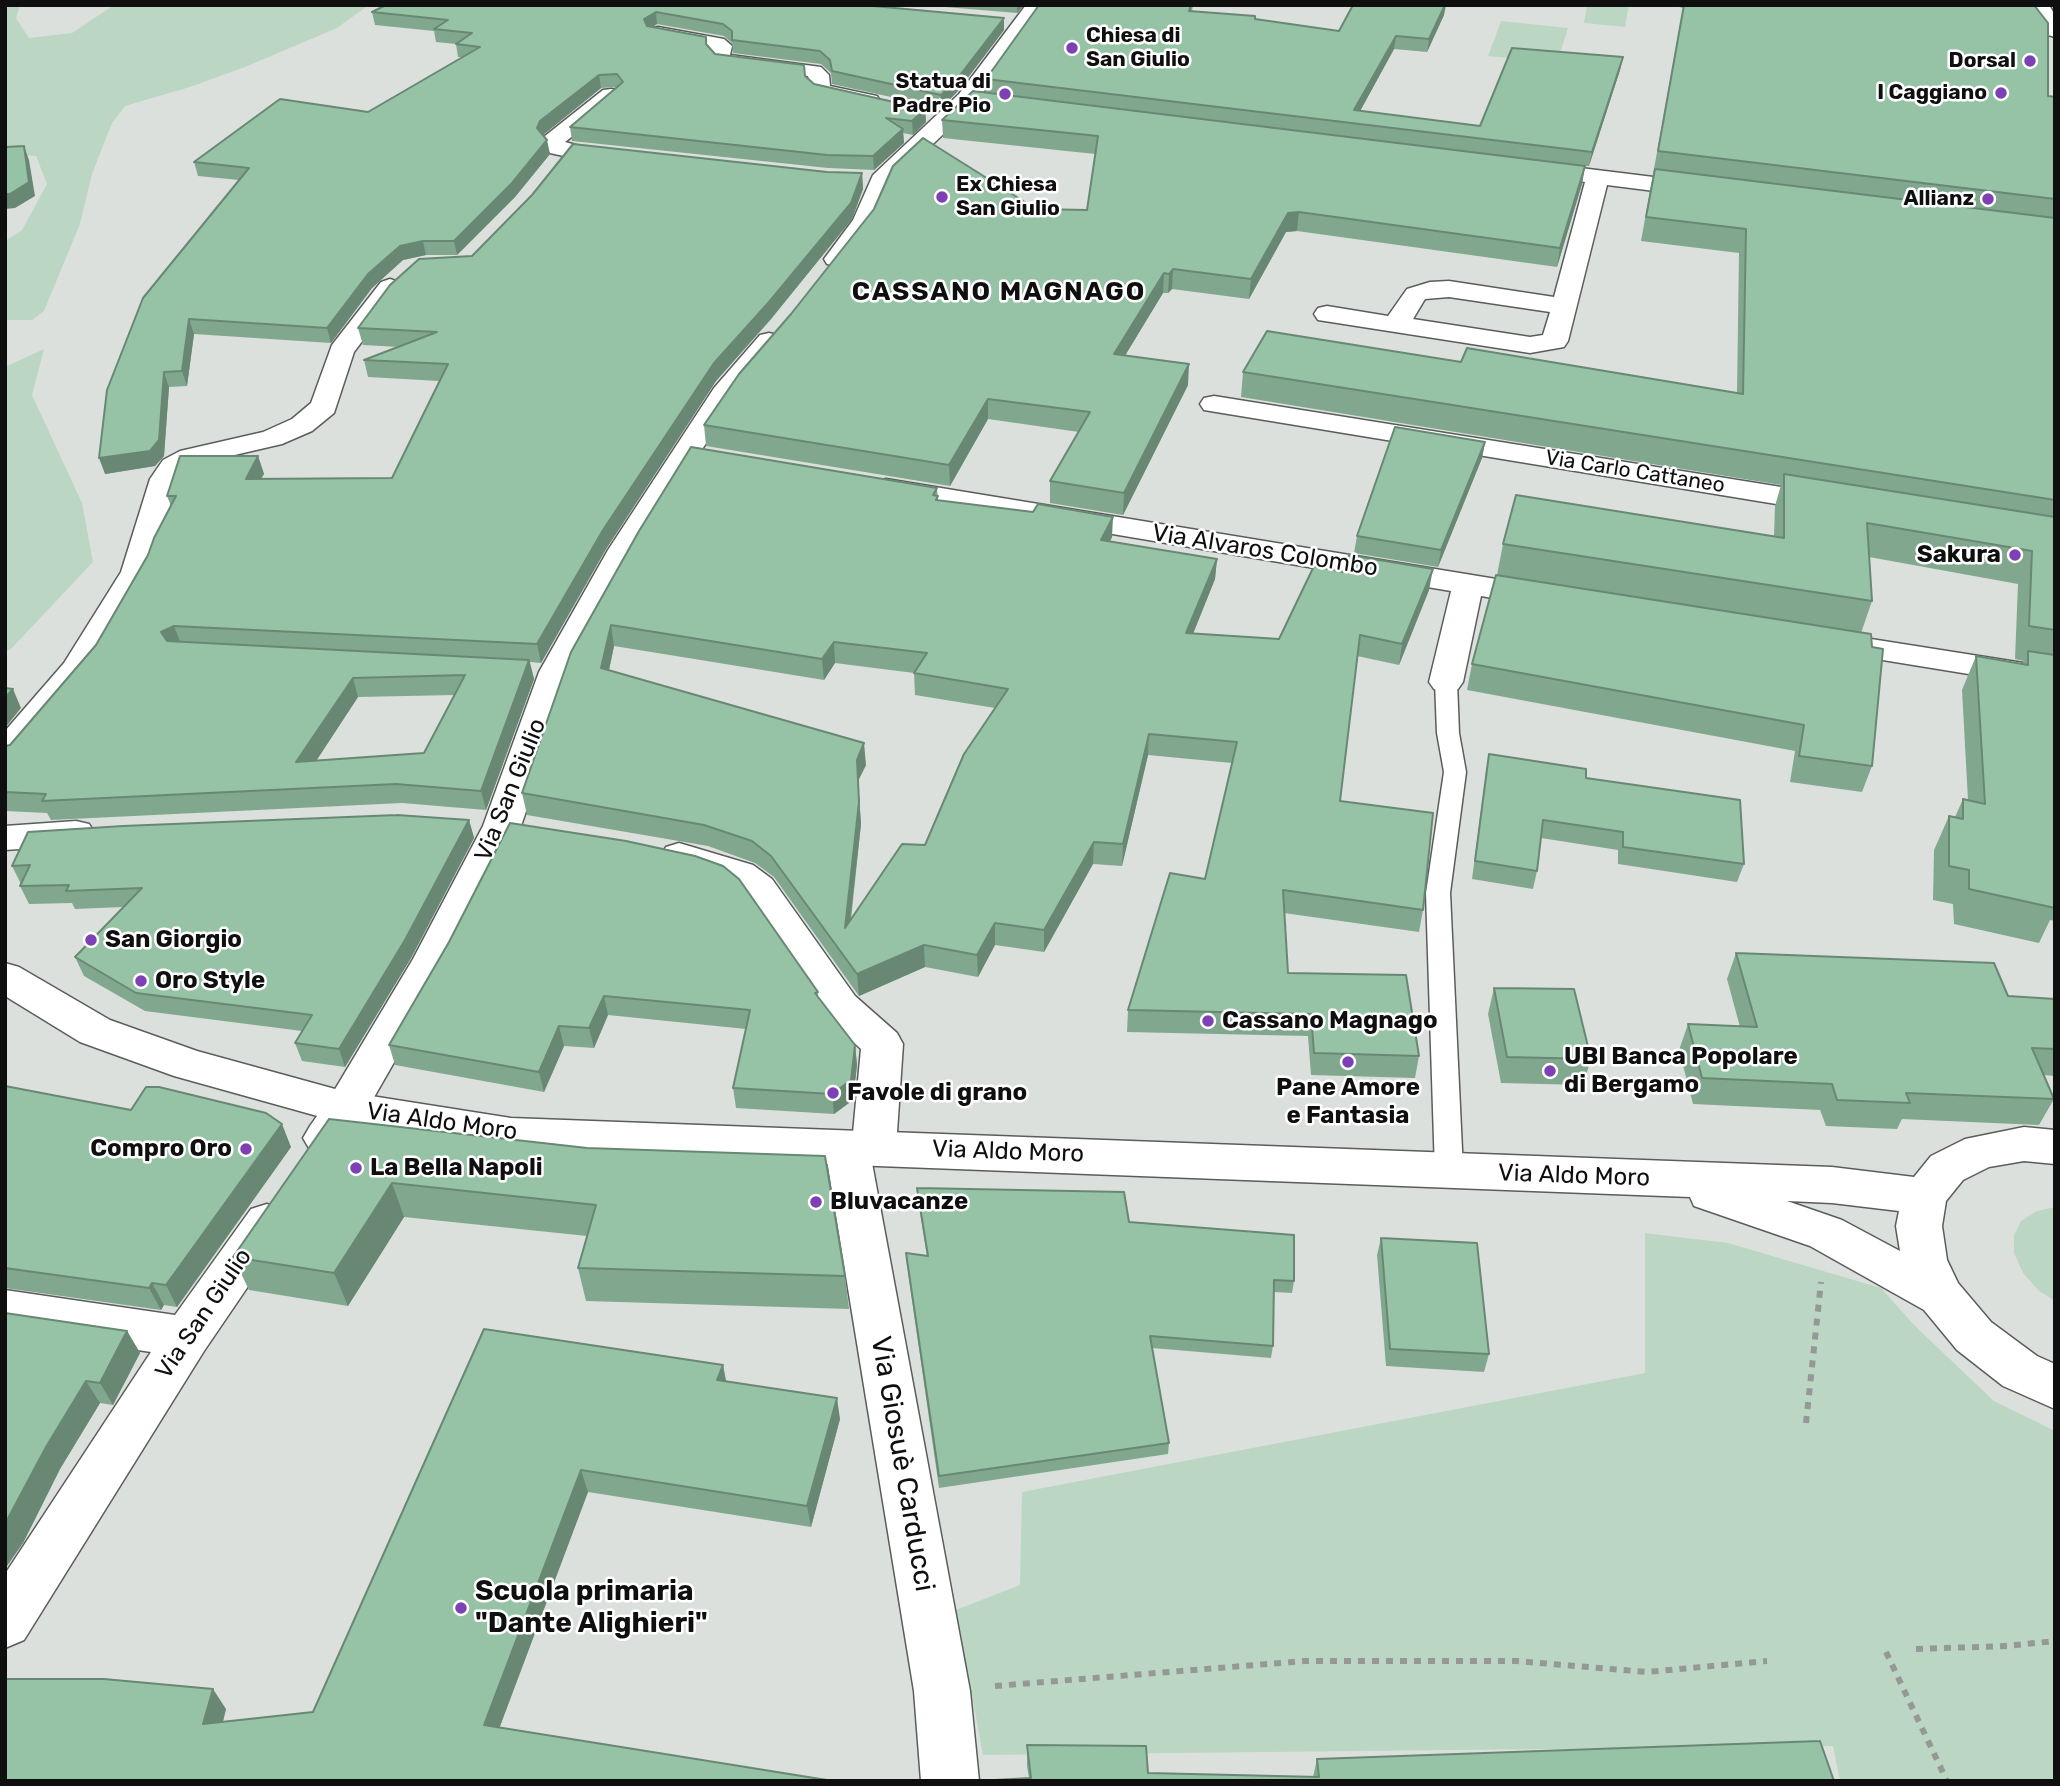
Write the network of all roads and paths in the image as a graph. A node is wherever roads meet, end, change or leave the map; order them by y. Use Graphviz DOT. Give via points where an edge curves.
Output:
graph roads {
  1 [pos="2039,5"];
  2 [pos="1030,14"];
  3 [pos="997,20"];
  4 [pos="2055,32"];
  5 [pos="658,33"];
  6 [pos="611,95"];
  7 [pos="990,102"];
  8 [pos="892,106"];
  9 [pos="944,110"];
  10 [pos="568,150"];
  11 [pos="596,154"];
  12 [pos="1516,167"];
  13 [pos="549,176"];
  14 [pos="1598,177"];
  15 [pos="1722,192"];
  16 [pos="407,273"];
  17 [pos="817,284"];
  18 [pos="1563,306"];
  19 [pos="1327,314"];
  20 [pos="791,316"];
  21 [pos="1397,325"];
  22 [pos="1214,404"];
  23 [pos="684,454"];
  24 [pos="717,460"];
  25 [pos="863,484"];
  26 [pos="1857,508"];
  27 [pos="1470,585"];
  28 [pos="1579,602"];
  29 [pos="1810,639"];
  30 [pos="2055,678"];
  31 [pos="1446,682"];
  32 [pos="5,754"];
  33 [pos="483,824"];
  34 [pos="104,831"];
  35 [pos="541,832"];
  36 [pos="5,838"];
  37 [pos="643,848"];
  38 [pos="5,977"];
  39 [pos="346,1108"];
  40 [pos="860,1147"];
  41 [pos="2055,1147"];
  42 [pos="1449,1171"];
  43 [pos="1672,1180"];
  44 [pos="1925,1196"];
  45 [pos="1822,1271"];
  46 [pos="1941,1296"];
  47 [pos="5,1310"];
  48 [pos="187,1337"];
  49 [pos="2055,1388"];
  50 [pos="1806,1423"];
  51 [pos="5,1622"];
  52 [pos="2055,1641"];
  53 [pos="1916,1649"];
  54 [pos="1886,1652"];
  55 [pos="1768,1661"];
  56 [pos="942,1691"];
  57 [pos="950,1781"];
  58 [pos="1947,1781"];
  1 -- 4 [label="street"];
  2 -- 3 [label="street"];
  2 -- 9 [label="street"];
  5 -- 8 [label="street" via="717,43 724,60 814,71 823,91"];
  6 -- 10 [label="street" via="553,141"];
  7 -- 9 [label="street"];
  9 -- 17 [label="street" via="867,180 865,221"];
  10 -- 11 [label="street"];
  10 -- 13 [label="street"];
  12 -- 14 [label="street"];
  14 -- 15 [label="street"];
  14 -- 18 [label="street"];
  16 -- 32 [label="street" via="383,295 341,351 324,407 317,413 272,438 190,457 173,466 137,572 78,668"];
  18 -- 21 [label="street" via="1430,290 1416,294"];
  18 -- 21 [label="street" via="1555,341 1530,345"];
  19 -- 21 [label="street"];
  20 -- 23 [label="street, Via San Giulio" via="728,388"];
  22 -- 26 [label="street, Via Carlo Cattaneo"];
  23 -- 24 [label="street"];
  23 -- 33 [label="street, Via San Giulio" via="542,671"];
  25 -- 27 [label="street, Via Alvaros Colombo"];
  27 -- 28 [label="street, Via Alvaros Colombo"];
  27 -- 31 [label="street"];
  29 -- 30 [label="street"];
  31 -- 42 [label="lane" via="1455,772 1438,893"];
  33 -- 35 [label="street"];
  33 -- 39 [label="street, Via San Giulio" via="432,961"];
  34 -- 36 [label="street"];
  37 -- 40 [label="street, Via Giosuè Carducci" via="707,862 740,874 758,888 841,1007 882,1044"];
  38 -- 39 [label="street, Via Aldo Moro" via="95,1031 189,1065"];
  39 -- 40 [label="street, Via Aldo Moro" via="512,1135"];
  39 -- 48 [label="street, Via San Giulio"];
  40 -- 42 [label="street, Via Aldo Moro"];
  40 -- 56 [label="street, Via Giosuè Carducci"];
  41 -- 44 [label="street" via="2024,1144 1981,1151 1947,1168"];
  42 -- 43 [label="street, Via Aldo Moro"];
  43 -- 44 [label="street, Via Aldo Moro" via="1832,1185"];
  43 -- 46 [label="street, Via Aldo Moro" via="1826,1233"];
  44 -- 46 [label="street" via="1919,1226 1924,1260"];
  45 -- 50 [label="path"];
  46 -- 49 [label="street" via="1974,1336 2020,1371"];
  47 -- 48 [label="street"];
  48 -- 51 [label="street, Via San Giulio"];
  52 -- 53 [label="path"];
  54 -- 58 [label="path"];
  55 -- 56 [label="path" via="1647,1672 1516,1661 1305,1661"];
  56 -- 57 [label="street, Via Giosuè Carducci"];
}
